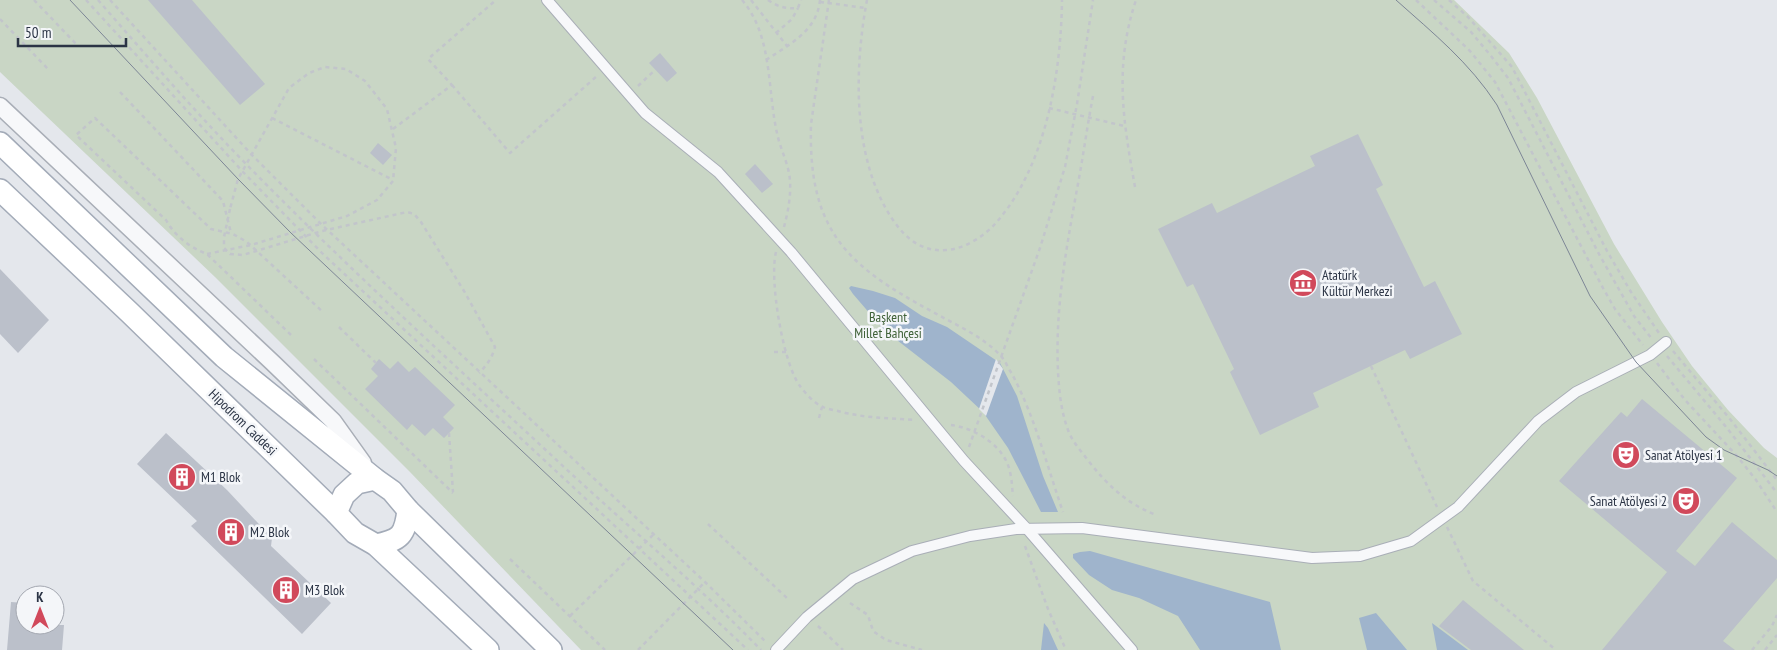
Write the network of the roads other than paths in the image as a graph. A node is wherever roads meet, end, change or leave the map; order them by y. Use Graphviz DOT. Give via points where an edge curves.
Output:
graph roads {
  1 [pos="547,0"];
  2 [pos="0,106"];
  3 [pos="0,142"];
  4 [pos="0,190"];
  5 [pos="1663,344"];
  6 [pos="375,479"];
  7 [pos="408,510"];
  8 [pos="336,513"];
  9 [pos="1028,530"];
  10 [pos="376,545"];
  11 [pos="488,650"];
  12 [pos="551,650"];
  13 [pos="776,650"];
  14 [pos="1132,650"];
  1 -- 9 [label="street" via="645,113 718,172 797,259 964,461"];
  2 -- 6 [label="street" via="332,421"];
  3 -- 6 [label="main road" via="224,357"];
  4 -- 8 [label="main road, Hipodrom Caddesi"];
  5 -- 9 [label="street" via="1650,355 1576,392 1538,421 1458,507 1411,541 1360,556 1312,558 1082,528"];
  6 -- 7 [label="main road" via="392,491"];
  6 -- 8 [label="main road" via="357,483 344,496"];
  7 -- 10 [label="main road" via="406,526 394,541"];
  7 -- 12 [label="main road"];
  8 -- 10 [label="main road, Hipodrom Caddesi" via="355,534"];
  9 -- 13 [label="street" via="970,536 912,551 886,563 853,579 807,617"];
  9 -- 14 [label="street"];
  10 -- 11 [label="main road, Hipodrom Caddesi"];
}
